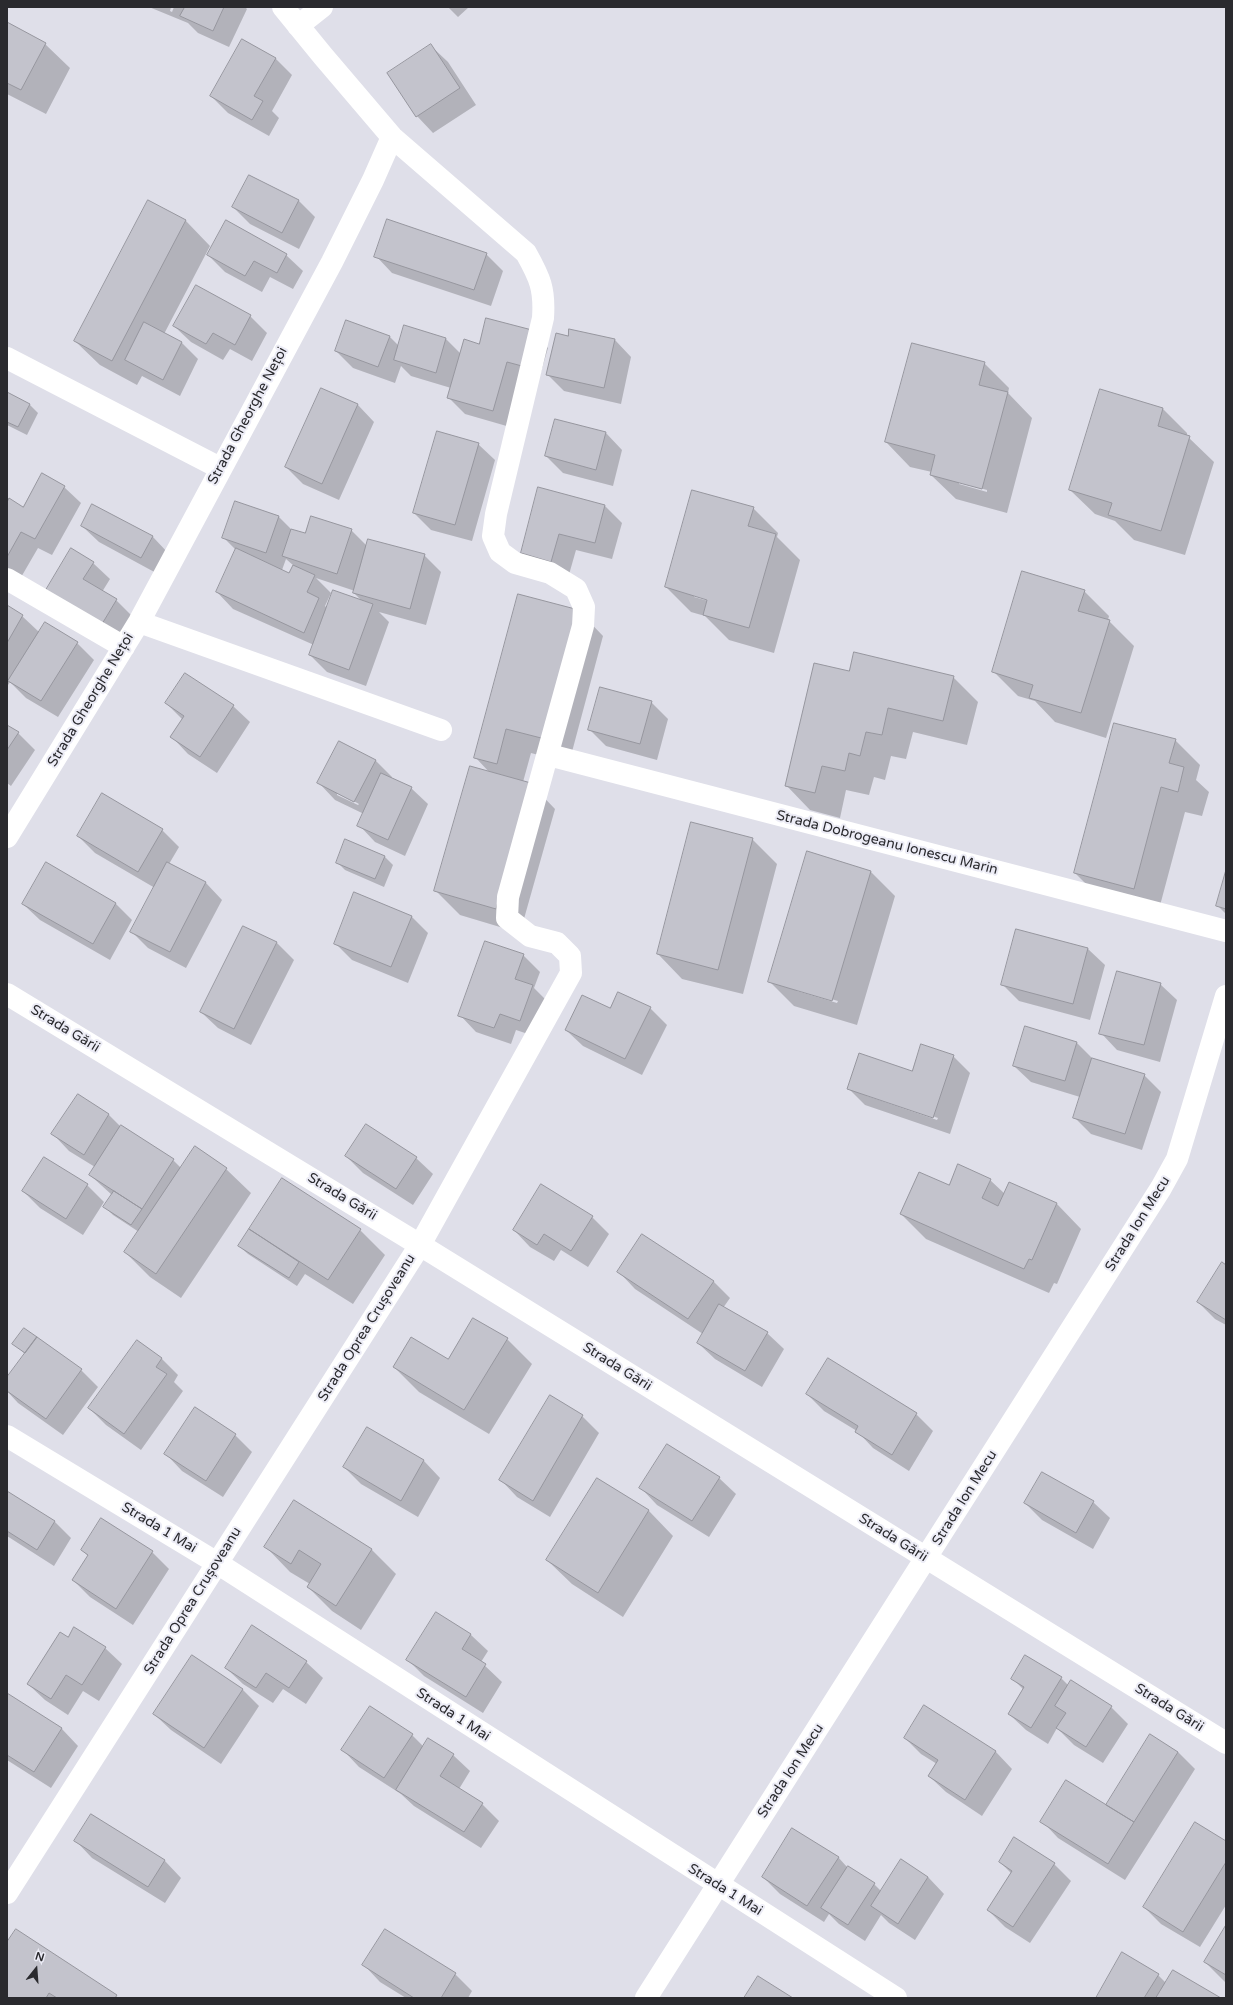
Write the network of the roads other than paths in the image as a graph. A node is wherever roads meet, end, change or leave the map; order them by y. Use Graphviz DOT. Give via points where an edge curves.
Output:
graph roads {
  1 [pos="283,7"];
  2 [pos="322,7"];
  3 [pos="298,26"];
  4 [pos="392,137"];
  5 [pos="7,358"];
  6 [pos="220,468"];
  7 [pos="7,579"];
  8 [pos="138,622"];
  9 [pos="124,647"];
  10 [pos="441,730"];
  11 [pos="549,755"];
  12 [pos="7,837"];
  13 [pos="1226,931"];
  14 [pos="7,994"];
  15 [pos="1226,996"];
  16 [pos="420,1245"];
  17 [pos="7,1436"];
  18 [pos="926,1558"];
  19 [pos="217,1564"];
  20 [pos="1226,1743"];
  21 [pos="718,1885"];
  22 [pos="7,1893"];
  23 [pos="646,1998"];
  24 [pos="896,1998"];
  1 -- 3 [label="street"];
  2 -- 3 [label="street"];
  3 -- 4 [label="street"];
  4 -- 6 [label="street, Strada Gheorghe Nețoi" via="332,262"];
  4 -- 11 [label="street" via="526,253 538,274 544,297 543,318 493,536 500,552 515,563 550,573 576,589 584,607 583,626"];
  5 -- 6 [label="street"];
  6 -- 8 [label="street, Strada Gheorghe Nețoi"];
  7 -- 9 [label="street"];
  8 -- 9 [label="street, Strada Gheorghe Nețoi"];
  8 -- 10 [label="street"];
  9 -- 12 [label="street, Strada Gheorghe Nețoi"];
  11 -- 13 [label="street, Strada Dobrogeanu Ionescu Marin"];
  11 -- 16 [label="street, Strada Oprea Crușoveanu" via="508,897 507,918 530,936 557,943 570,956 571,973"];
  14 -- 16 [label="street, Strada Gării"];
  15 -- 18 [label="street, Strada Ion Mecu" via="1177,1158 1162,1188"];
  16 -- 18 [label="street, Strada Gării"];
  16 -- 19 [label="street, Strada Oprea Crușoveanu"];
  17 -- 19 [label="street, Strada 1 Mai"];
  18 -- 20 [label="street, Strada Gării"];
  18 -- 21 [label="street, Strada Ion Mecu"];
  19 -- 21 [label="street, Strada 1 Mai"];
  19 -- 22 [label="street, Strada Oprea Crușoveanu"];
  21 -- 23 [label="street, Strada Ion Mecu"];
  21 -- 24 [label="street, Strada 1 Mai"];
}
